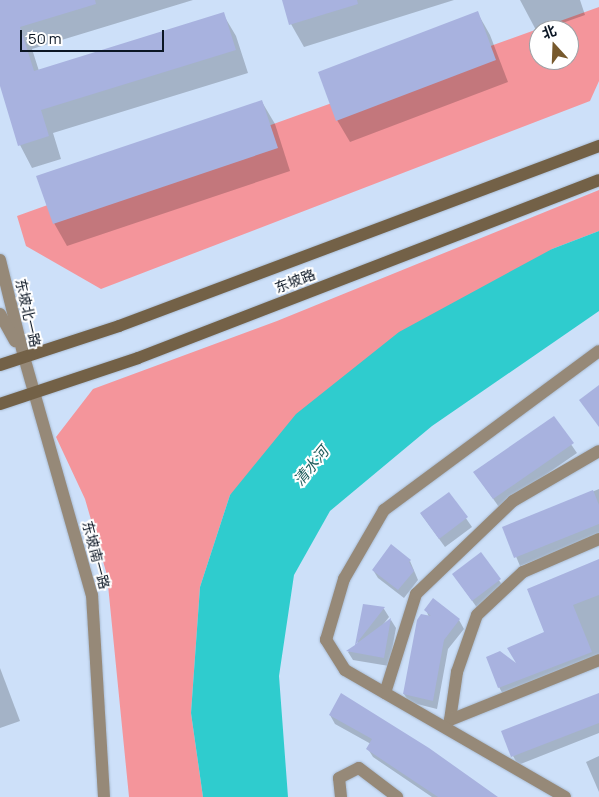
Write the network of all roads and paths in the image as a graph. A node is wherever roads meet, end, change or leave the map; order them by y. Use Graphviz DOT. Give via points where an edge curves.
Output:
graph roads {
  1 [pos="599,146"];
  2 [pos="599,180"];
  3 [pos="0,260"];
  4 [pos="0,314"];
  5 [pos="599,351"];
  6 [pos="24,357"];
  7 [pos="0,365"];
  8 [pos="34,393"];
  9 [pos="0,404"];
  10 [pos="599,451"];
  11 [pos="599,540"];
  12 [pos="599,660"];
  13 [pos="385,692"];
  14 [pos="104,797"];
  15 [pos="341,797"];
  16 [pos="397,797"];
  17 [pos="565,797"];
  1 -- 6 [label="main road, 东坡路" via="119,326"];
  2 -- 8 [label="main road, 东坡路" via="138,358"];
  3 -- 6 [label="street, 东坡北一路"];
  4 -- 6 [label="street, 东坡北一路"];
  5 -- 13 [label="street" via="384,510 344,579 326,640 345,670"];
  6 -- 7 [label="main road, 东坡路"];
  6 -- 8 [label="street, 东坡南一路"];
  8 -- 9 [label="main road, 东坡路"];
  8 -- 14 [label="street, 东坡南一路" via="92,594"];
  10 -- 13 [label="street" via="513,501 416,594"];
  11 -- 12 [label="street" via="523,572 477,615 457,672 450,720"];
  13 -- 17 [label="street"];
  15 -- 16 [label="street" via="339,778 359,768"];
}
